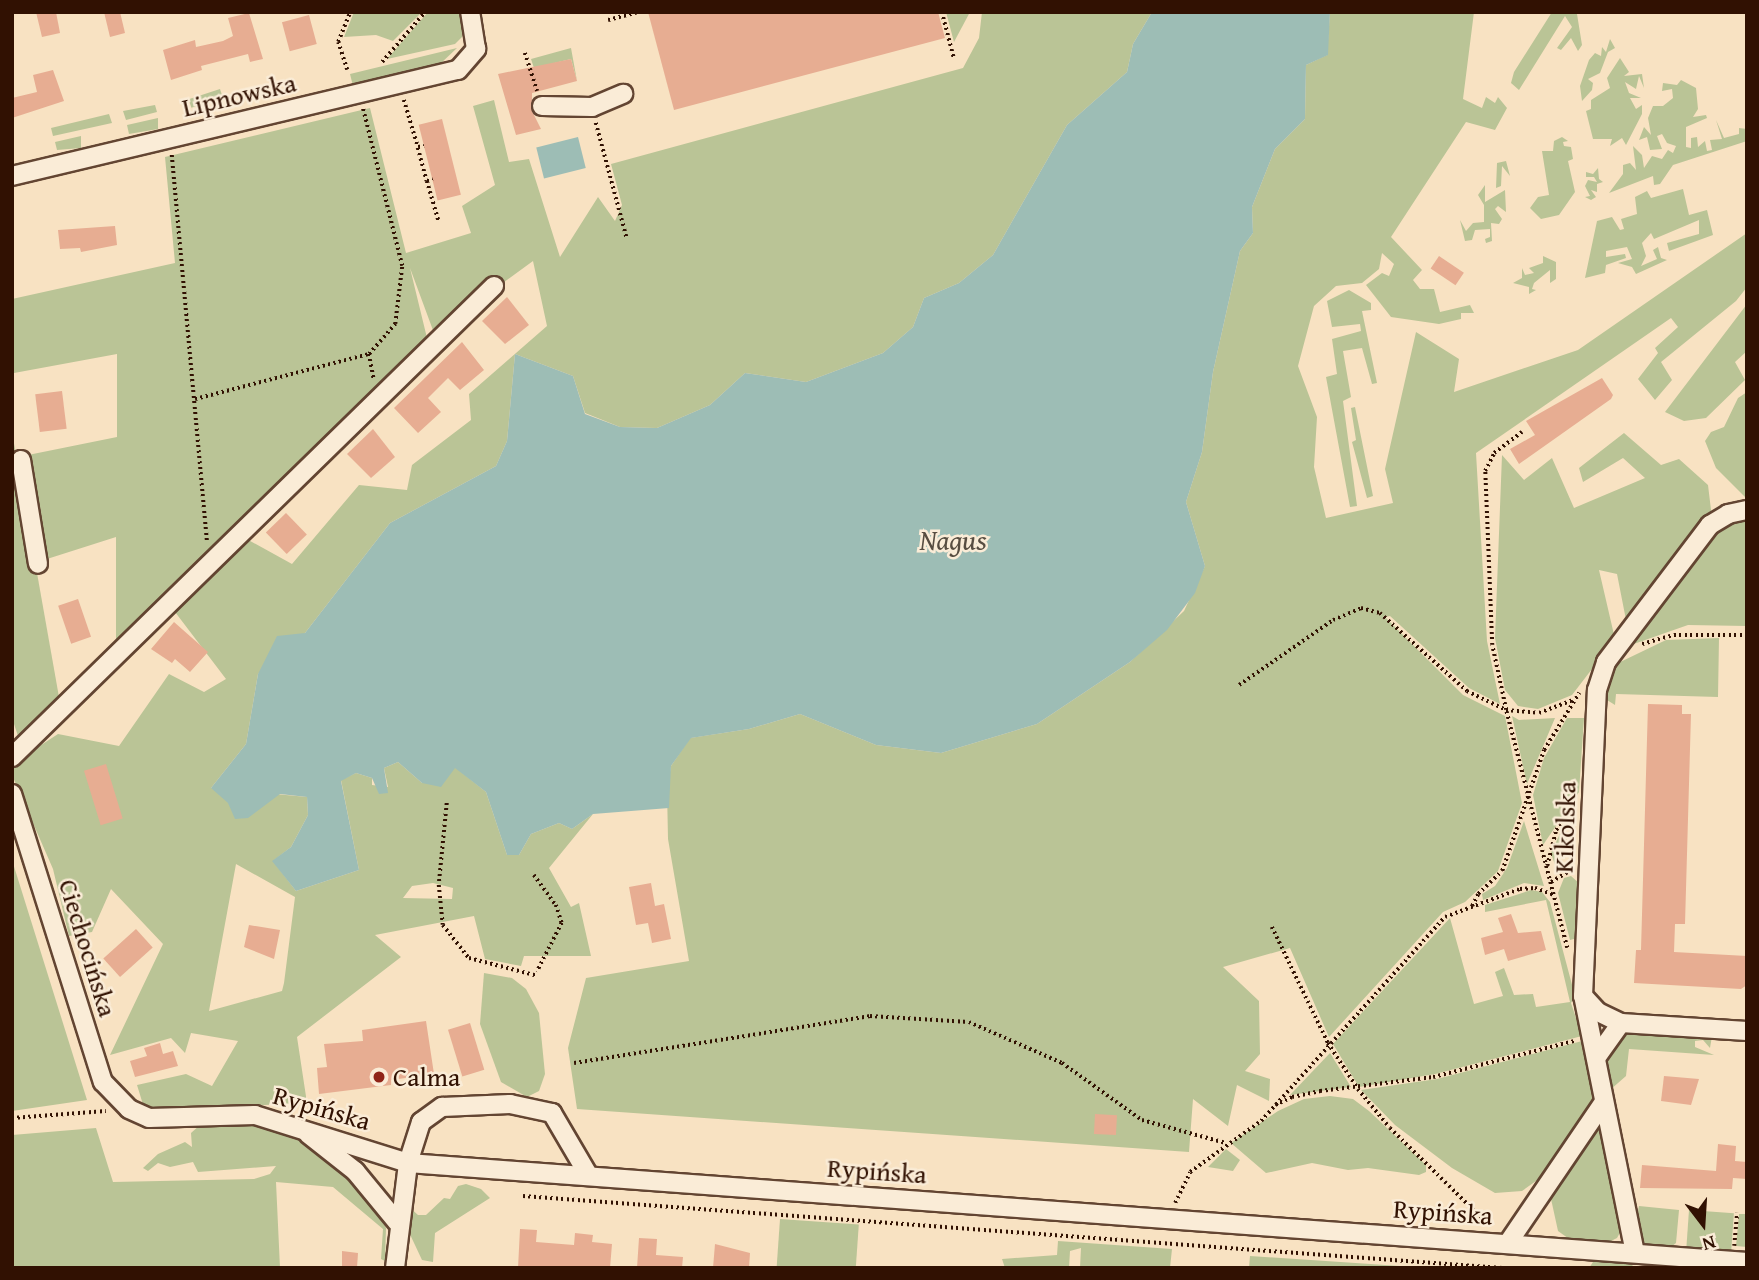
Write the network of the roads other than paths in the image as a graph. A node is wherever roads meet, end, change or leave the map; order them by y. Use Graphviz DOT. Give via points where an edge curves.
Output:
graph roads {
  1 [pos="470,12"];
  2 [pos="623,94"];
  3 [pos="542,106"];
  4 [pos="12,176"];
  5 [pos="494,286"];
  6 [pos="21,460"];
  7 [pos="1747,510"];
  8 [pos="38,565"];
  9 [pos="12,757"];
  10 [pos="12,794"];
  11 [pos="1583,996"];
  12 [pos="1621,1023"];
  13 [pos="1747,1031"];
  14 [pos="1596,1058"];
  15 [pos="1604,1102"];
  16 [pos="130,1109"];
  17 [pos="298,1127"];
  18 [pos="408,1163"];
  19 [pos="589,1176"];
  20 [pos="397,1222"];
  21 [pos="1508,1243"];
  22 [pos="1635,1253"];
  23 [pos="1747,1262"];
  24 [pos="395,1268"];
  1 -- 4 [label="street, Lipnowska" via="477,44 473,57 458,70"];
  2 -- 3 [label="street" via="592,107"];
  5 -- 9 [label="street"];
  6 -- 8 [label="street"];
  7 -- 11 [label="street, Kikolska" via="1710,525 1610,657 1597,690"];
  10 -- 16 [label="street, Ciechocińska" via="103,1082"];
  11 -- 12 [label="street" via="1606,1018"];
  11 -- 14 [label="street, Kikolska"];
  12 -- 13 [label="street"];
  12 -- 14 [label="street"];
  14 -- 15 [label="street, Kikolska"];
  15 -- 21 [label="street"];
  15 -- 22 [label="street, Kikolska"];
  16 -- 17 [label="street, Rypińska" via="149,1118 255,1115"];
  17 -- 18 [label="street, Rypińska"];
  17 -- 20 [label="street" via="355,1171"];
  18 -- 19 [label="street, Rypińska"];
  18 -- 19 [label="street" via="421,1122 442,1107 510,1104 552,1113"];
  18 -- 20 [label="street"];
  19 -- 21 [label="street, Rypińska"];
  20 -- 24 [label="street"];
  21 -- 22 [label="street, Rypińska"];
  22 -- 23 [label="street, Rypińska"];
}
